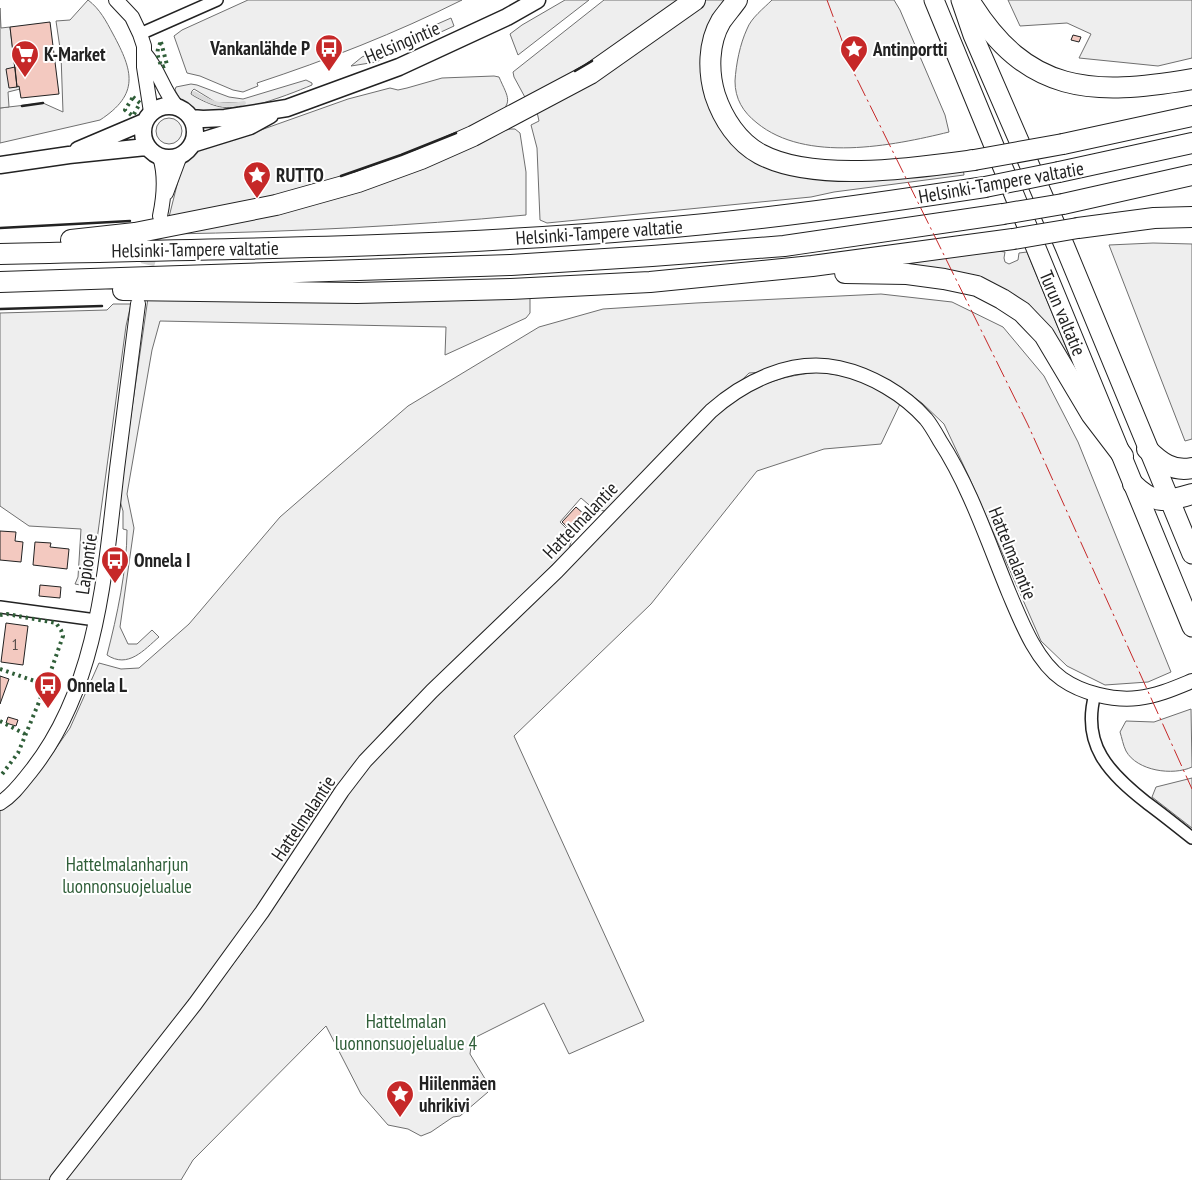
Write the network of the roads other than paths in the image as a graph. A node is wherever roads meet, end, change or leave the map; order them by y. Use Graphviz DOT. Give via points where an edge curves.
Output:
graph roads {
  1 [pos="116,0"];
  2 [pos="217,0"];
  3 [pos="537,0"];
  4 [pos="695,0"];
  5 [pos="737,0"];
  6 [pos="934,0"];
  7 [pos="961,0"];
  8 [pos="970,0"];
  9 [pos="140,34"];
  10 [pos="145,54"];
  11 [pos="1192,79"];
  12 [pos="177,107"];
  13 [pos="279,110"];
  14 [pos="1192,116"];
  15 [pos="148,117"];
  16 [pos="191,118"];
  17 [pos="1192,143"];
  18 [pos="192,144"];
  19 [pos="146,146"];
  20 [pos="69,154"];
  21 [pos="160,157"];
  22 [pos="179,158"];
  23 [pos="0,165"];
  24 [pos="1192,176"];
  25 [pos="164,198"];
  26 [pos="160,216"];
  27 [pos="1192,217"];
  28 [pos="0,252"];
  29 [pos="812,266"];
  30 [pos="28,281"];
  31 [pos="0,282"];
  32 [pos="138,304"];
  33 [pos="1148,449"];
  34 [pos="1123,456"];
  35 [pos="1192,468"];
  36 [pos="1133,484"];
  37 [pos="1192,494"];
  38 [pos="1169,501"];
  39 [pos="1192,554"];
  40 [pos="0,607"];
  41 [pos="96,620"];
  42 [pos="1192,627"];
  43 [pos="1192,681"];
  44 [pos="1095,694"];
  45 [pos="0,803"];
  46 [pos="1192,838"];
  47 [pos="57,1180"];
  1 -- 9 [label="street" via="132,17"];
  2 -- 9 [label="street"];
  3 -- 13 [label="main road, Helsingintie" via="399,67"];
  4 -- 28 [label="highway" via="590,74 537,103 421,159 358,182 221,217"];
  5 -- 14 [label="highway, bridge" via="715,35 710,66 712,86 724,118 733,131 749,147 784,164 830,170 915,168 1063,144"];
  6 -- 34 [label="highway, Turun valtatie"];
  7 -- 33 [label="highway, Turun valtatie"];
  8 -- 11 [label="highway" via="977,13 1014,55 1036,71 1063,82 1110,87"];
  9 -- 10 [label="street"];
  10 -- 12 [label="street"];
  10 -- 15 [label="street"];
  12 -- 15 [label="main road" via="162,106"];
  12 -- 16 [label="main road"];
  13 -- 16 [label="main road, Helsingintie" via="225,118"];
  13 -- 18 [label="main road, Helsingintie" via="250,126"];
  15 -- 19 [label="main road" via="142,132"];
  15 -- 20 [label="main road"];
  16 -- 18 [label="main road" via="195,130"];
  17 -- 28 [label="highway, Helsinki-Tampere valtatie, bridge" via="1059,172 880,203 650,229 379,245"];
  18 -- 22 [label="main road"];
  19 -- 20 [label="main road"];
  19 -- 21 [label="main road"];
  20 -- 23 [label="main road"];
  21 -- 22 [label="main road"];
  21 -- 25 [label="street"];
  22 -- 25 [label="street"];
  24 -- 30 [label="highway, Helsinki-Tampere valtatie, bridge" via="1063,204 784,246 511,265"];
  25 -- 26 [label="street"];
  27 -- 29 [label="highway, bridge" via="1154,218"];
  29 -- 30 [label="highway" via="650,282 357,293 50,289"];
  29 -- 34 [label="highway" via="832,273 871,272 944,279 977,286 1002,299 1022,312 1044,335 1092,414"];
  30 -- 31 [label="highway, Helsinki-Tampere valtatie"];
  32 -- 41 [label="street, Lapiontie" via="105,572"];
  33 -- 35 [label="highway" via="1168,466"];
  33 -- 38 [label="highway, Turun valtatie"];
  34 -- 36 [label="highway, Turun valtatie"];
  36 -- 38 [label="highway" via="1148,497"];
  36 -- 42 [label="highway, Turun valtatie"];
  37 -- 38 [label="highway"];
  38 -- 39 [label="highway, Turun valtatie"];
  40 -- 41 [label="street"];
  41 -- 45 [label="street, Lapiontie" via="74,696 60,727 45,754"];
  43 -- 44 [label="street, Hattelmalantie" via="1148,697"];
  44 -- 46 [label="street" via="1092,735 1109,768 1130,790"];
  44 -- 47 [label="street, Hattelmalantie" via="1061,678 1023,628 954,461 910,403 869,378 829,366 793,368 742,387 725,398 557,571 432,691 365,761 195,1004"];
}
